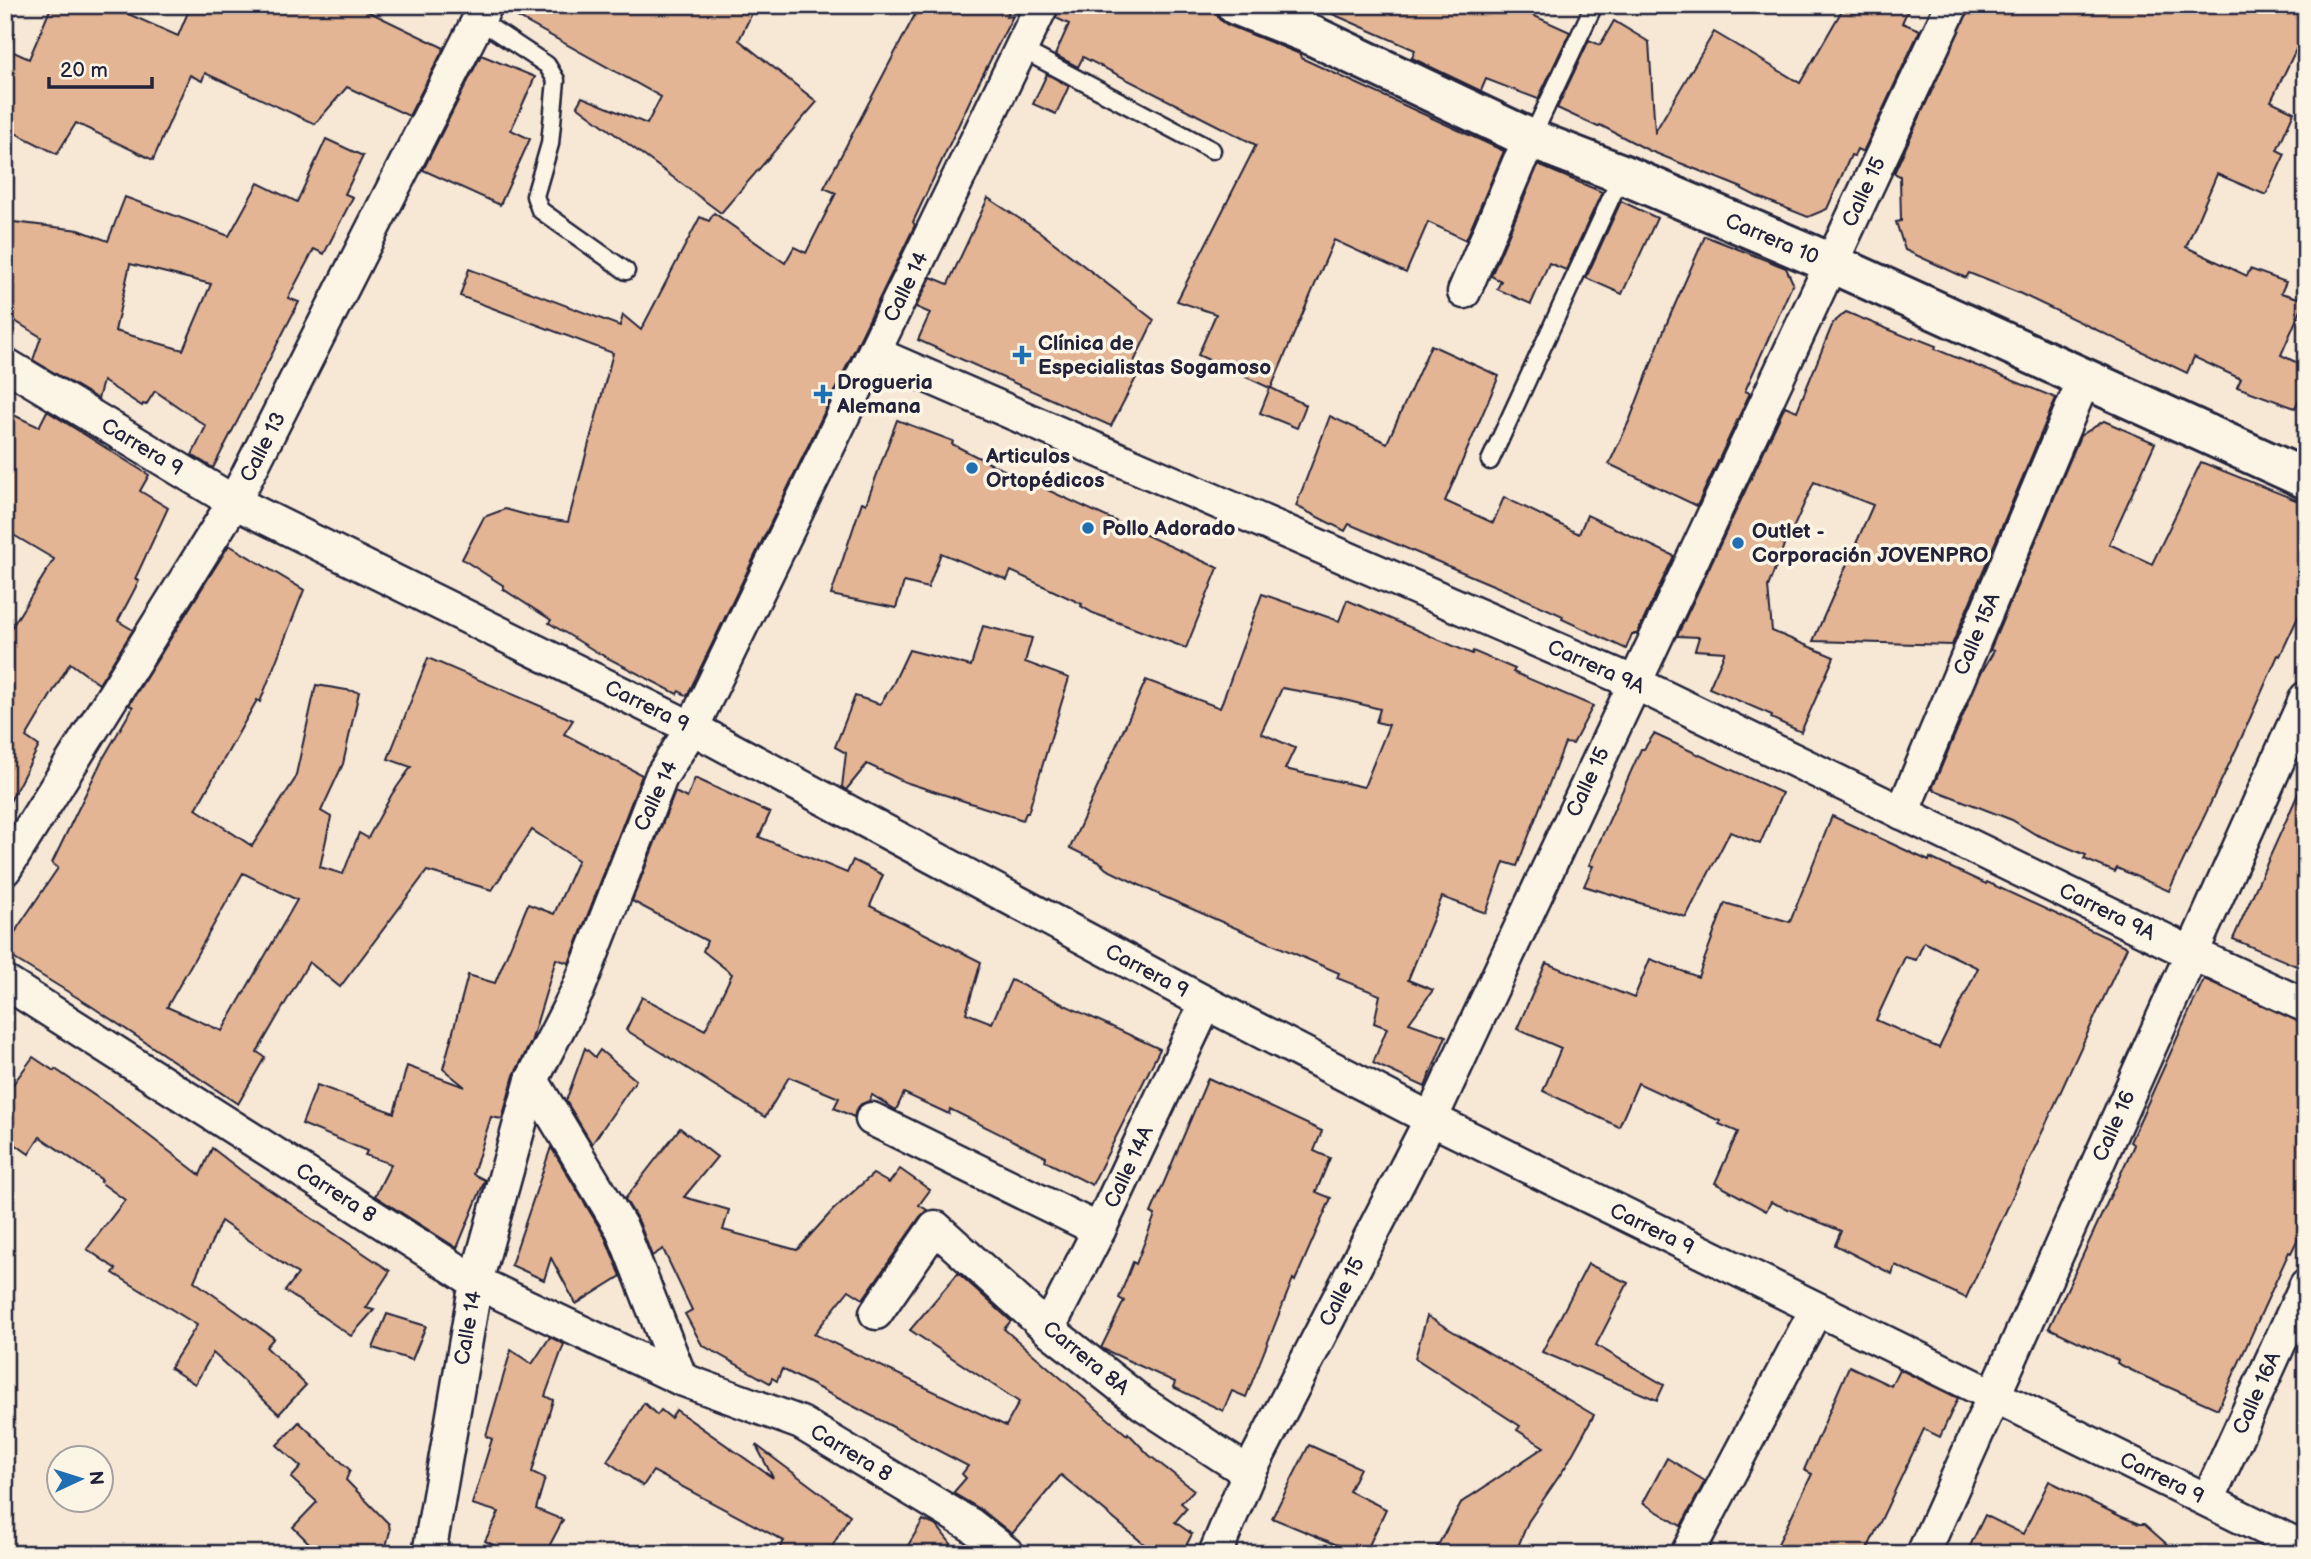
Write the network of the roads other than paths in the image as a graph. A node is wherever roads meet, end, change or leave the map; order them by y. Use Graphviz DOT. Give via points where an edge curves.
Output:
graph roads {
  1 [pos="1042,5"];
  2 [pos="1236,5"];
  3 [pos="1594,5"];
  4 [pos="1952,5"];
  5 [pos="484,10"];
  6 [pos="1021,49"];
  7 [pos="1531,139"];
  8 [pos="1212,150"];
  9 [pos="1622,174"];
  10 [pos="1830,263"];
  11 [pos="626,271"];
  12 [pos="1464,292"];
  13 [pos="874,353"];
  14 [pos="5,364"];
  15 [pos="2085,377"];
  16 [pos="1490,461"];
  17 [pos="2306,479"];
  18 [pos="234,502"];
  19 [pos="1634,683"];
  20 [pos="2306,698"];
  21 [pos="692,728"];
  22 [pos="1902,813"];
  23 [pos="5,869"];
  24 [pos="2191,953"];
  25 [pos="5,982"];
  26 [pos="1206,1003"];
  27 [pos="2306,1006"];
  28 [pos="532,1080"];
  29 [pos="872,1119"];
  30 [pos="1430,1119"];
  31 [pos="1099,1230"];
  32 [pos="476,1282"];
  33 [pos="2306,1285"];
  34 [pos="1816,1310"];
  35 [pos="876,1313"];
  36 [pos="1048,1329"];
  37 [pos="681,1380"];
  38 [pos="1992,1396"];
  39 [pos="1249,1473"];
  40 [pos="2208,1500"];
  41 [pos="2306,1549"];
  42 [pos="429,1554"];
  43 [pos="1008,1554"];
  44 [pos="1215,1554"];
  45 [pos="1687,1554"];
  46 [pos="1923,1554"];
  1 -- 6 [label="street, Calle 14"];
  2 -- 7 [label="street, Carrera 10" via="1309,34"];
  3 -- 7 [label="lane"];
  4 -- 10 [label="street, Calle 15"];
  5 -- 11 [label="lane" via="479,20 547,65 556,80 550,144 535,196 540,210"];
  5 -- 18 [label="street, Calle 13"];
  6 -- 8 [label="lane"];
  6 -- 13 [label="street, Calle 14"];
  7 -- 9 [label="street, Carrera 10"];
  7 -- 12 [label="street"];
  9 -- 10 [label="street, Carrera 10"];
  9 -- 16 [label="lane"];
  10 -- 15 [label="street, Carrera 10"];
  10 -- 19 [label="street, Calle 15"];
  13 -- 19 [label="street, Carrera 9A"];
  13 -- 21 [label="street, Calle 14"];
  14 -- 18 [label="street, Carrera 9"];
  15 -- 17 [label="street, Carrera 10"];
  15 -- 22 [label="street, Calle 15A"];
  18 -- 21 [label="street, Carrera 9"];
  18 -- 23 [label="street, Calle 13"];
  19 -- 22 [label="street, Carrera 9A"];
  19 -- 30 [label="street, Calle 15"];
  20 -- 24 [label="street, Calle 16"];
  21 -- 26 [label="street, Carrera 9"];
  21 -- 28 [label="street, Calle 14" via="661,778 578,990"];
  22 -- 24 [label="street, Carrera 9A"];
  24 -- 27 [label="street, Carrera 9A"];
  24 -- 38 [label="street, Calle 16"];
  25 -- 32 [label="street, Carrera 8"];
  26 -- 30 [label="street, Carrera 9"];
  26 -- 31 [label="street, Calle 14A"];
  28 -- 32 [label="street, Calle 14"];
  28 -- 37 [label="street" via="622,1229"];
  29 -- 31 [label="street"];
  30 -- 34 [label="street, Carrera 9"];
  30 -- 39 [label="street, Calle 15"];
  31 -- 36 [label="street, Calle 14A"];
  32 -- 37 [label="street, Carrera 8"];
  32 -- 42 [label="street, Calle 14"];
  33 -- 40 [label="street, Calle 16A"];
  34 -- 38 [label="street, Carrera 9"];
  34 -- 45 [label="street"];
  35 -- 36 [label="street, Carrera 8A" via="935,1227"];
  36 -- 39 [label="street, Carrera 8A" via="1142,1404"];
  37 -- 43 [label="street, Carrera 8" via="801,1423 971,1525"];
  38 -- 40 [label="street, Carrera 9"];
  38 -- 46 [label="street, Calle 16"];
  39 -- 44 [label="street, Calle 15"];
  40 -- 41 [label="street, Carrera 9"];
}
